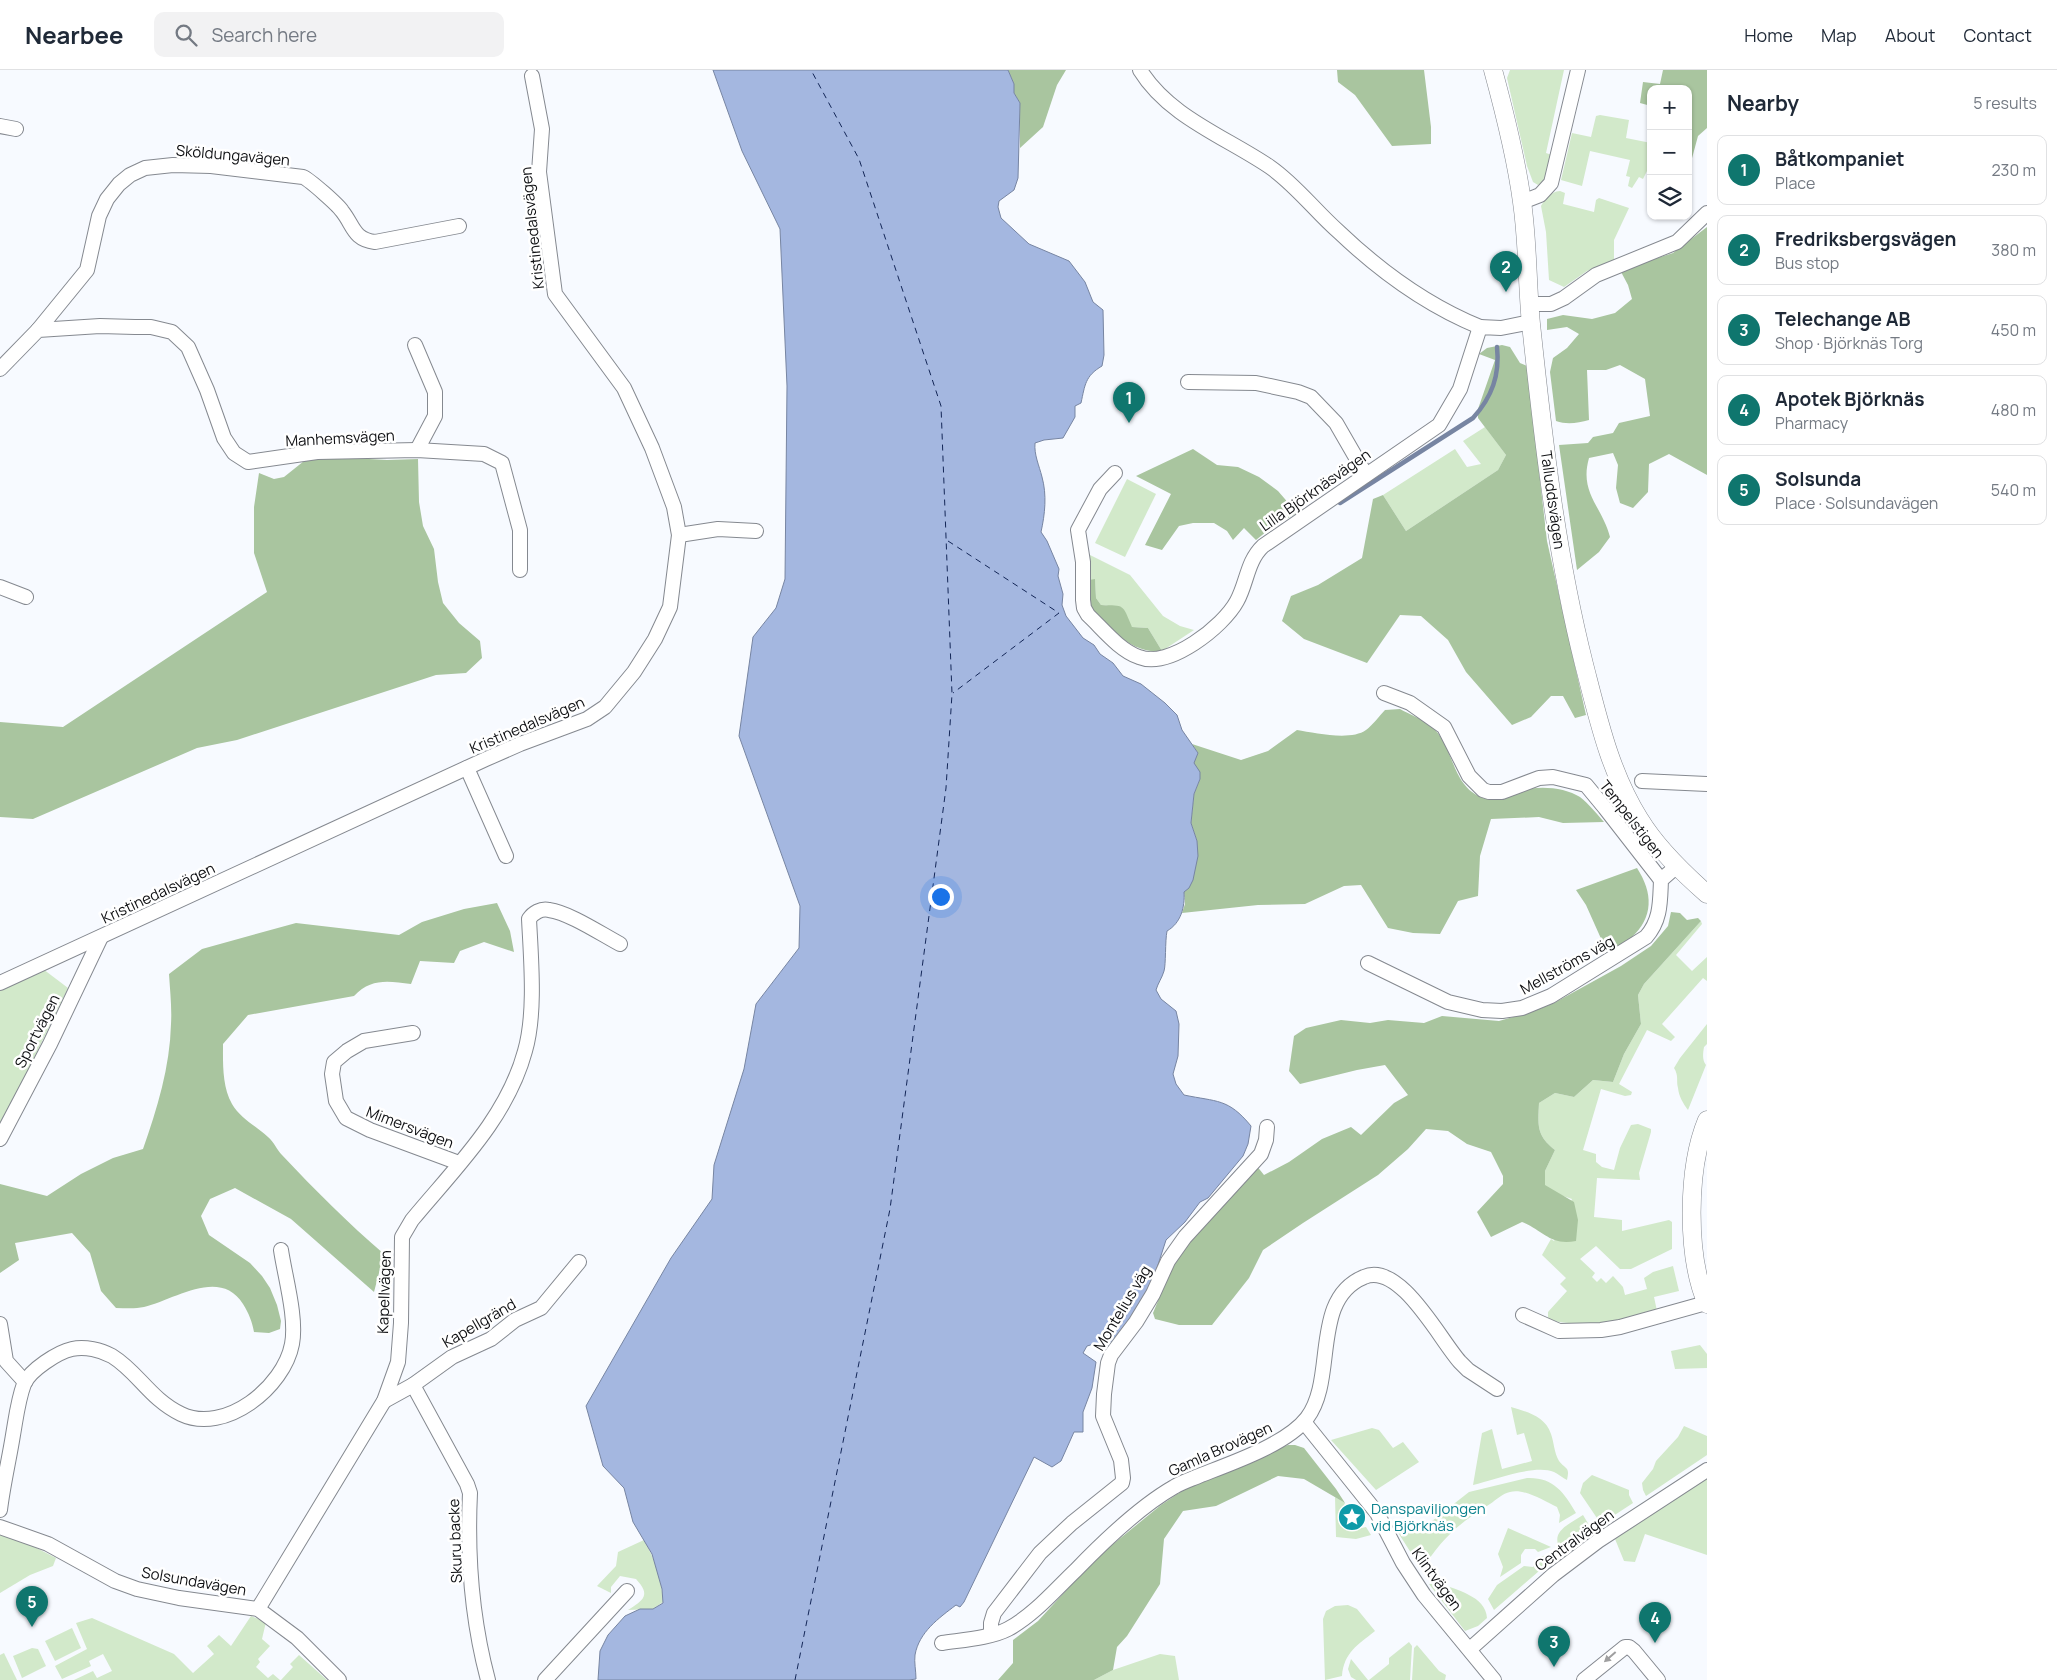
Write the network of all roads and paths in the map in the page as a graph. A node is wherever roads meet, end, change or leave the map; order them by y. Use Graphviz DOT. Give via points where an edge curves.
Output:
graph roads {
  1 [pos="1140,70"];
  2 [pos="1493,70"];
  3 [pos="1578,70"];
  4 [pos="532,76"];
  5 [pos="0,126"];
  6 [pos="16,129"];
  7 [pos="1522,202"];
  8 [pos="1707,213"];
  9 [pos="459,226"];
  10 [pos="1530,313"];
  11 [pos="1480,327"];
  12 [pos="38,330"];
  13 [pos="415,345"];
  14 [pos="0,369"];
  15 [pos="1188,382"];
  16 [pos="417,450"];
  17 [pos="1115,474"];
  18 [pos="1366,475"];
  19 [pos="756,531"];
  20 [pos="679,535"];
  21 [pos="520,570"];
  22 [pos="0,587"];
  23 [pos="26,597"];
  24 [pos="1384,693"];
  25 [pos="467,768"];
  26 [pos="1642,781"];
  27 [pos="1707,784"];
  28 [pos="506,856"];
  29 [pos="1677,866"];
  30 [pos="1661,880"];
  31 [pos="1707,894"];
  32 [pos="101,937"];
  33 [pos="620,944"];
  34 [pos="1368,963"];
  35 [pos="0,984"];
  36 [pos="413,1033"];
  37 [pos="1707,1120"];
  38 [pos="1267,1127"];
  39 [pos="0,1139"];
  40 [pos="459,1163"];
  41 [pos="281,1250"];
  42 [pos="580,1262"];
  43 [pos="1707,1303"];
  44 [pos="1523,1315"];
  45 [pos="0,1324"];
  46 [pos="25,1382"];
  47 [pos="413,1385"];
  48 [pos="1497,1389"];
  49 [pos="384,1401"];
  50 [pos="1304,1422"];
  51 [pos="1707,1470"];
  52 [pos="0,1510"];
  53 [pos="0,1527"];
  54 [pos="627,1591"];
  55 [pos="258,1608"];
  56 [pos="991,1634"];
  57 [pos="942,1643"];
  58 [pos="1470,1648"];
  59 [pos="338,1680"];
  60 [pos="488,1680"];
  61 [pos="545,1680"];
  62 [pos="1494,1680"];
  63 [pos="1584,1680"];
  64 [pos="1658,1680"];
  1 -- 11 [label="street" via="1173,107 1270,168 1305,197 1369,260 1408,290"];
  2 -- 7 [label="street, Talluddsvägen"];
  3 -- 7 [label="street" via="1551,184 1540,195"];
  4 -- 20 [label="street, Kristinedalsvägen" via="542,129 539,172 555,294 624,388 652,448 674,507"];
  5 -- 6 [label="street"];
  7 -- 10 [label="street, Talluddsvägen"];
  8 -- 10 [label="street" via="1677,242 1596,275 1564,298"];
  9 -- 12 [label="street, Sköldungavägen" via="366,241 358,236 342,209 303,177 210,166 145,168 130,175 107,199 99,216 87,270"];
  10 -- 11 [label="street" via="1501,328"];
  10 -- 29 [label="street, Talluddsvägen" via="1561,560 1589,683 1608,754 1623,789 1640,821"];
  11 -- 18 [label="street, Lilla Björknäsvägen" via="1460,389 1439,425"];
  12 -- 14 [label="street"];
  12 -- 16 [label="street, Manhemsvägen" via="100,326 151,327 172,332 188,347 224,438 234,453 248,462 317,452"];
  13 -- 16 [label="street" via="435,392 435,416"];
  15 -- 18 [label="street" via="1256,383 1311,397 1336,423"];
  16 -- 21 [label="street, Manhemsvägen" via="484,454 502,463 520,530"];
  17 -- 18 [label="street, Lilla Björknäsvägen" via="1100,490 1078,530 1083,562 1084,608 1130,653 1151,660 1162,658 1208,634 1234,607 1258,551"];
  19 -- 20 [label="street" via="718,529"];
  20 -- 25 [label="street, Kristinedalsvägen" via="670,607 634,672 605,707 587,719"];
  22 -- 23 [label="street"];
  24 -- 30 [label="street, Tempelstigen" via="1410,703 1444,727 1469,776 1483,790 1502,792 1540,778 1553,777 1586,785"];
  25 -- 28 [label="street"];
  25 -- 32 [label="street, Kristinedalsvägen"];
  26 -- 27 [label="street"];
  29 -- 30 [label="street"];
  29 -- 31 [label="street, Talluddsvägen"];
  30 -- 34 [label="street, Mellströms väg" via="1659,916 1646,937 1551,996 1522,1008 1502,1011 1466,1008"];
  32 -- 35 [label="street, Kristinedalsvägen"];
  32 -- 39 [label="street, Sportvägen"];
  33 -- 40 [label="street, Kapellvägen" via="548,910 540,910 529,919 531,1008 525,1051 498,1115"];
  36 -- 40 [label="street, Mimersvägen" via="364,1041 334,1062 332,1074 336,1102 346,1118 370,1130"];
  37 -- 43 [label="street" via="1695,1159 1693,1235 1698,1280"];
  38 -- 56 [label="street, Montelius väg" via="1261,1154 1184,1237 1168,1261 1154,1294 1111,1355 1103,1416 1121,1460 1122,1483 1040,1553 994,1613"];
  40 -- 49 [label="street, Kapellvägen" via="402,1237 398,1362"];
  41 -- 46 [label="street" via="293,1325 292,1345 275,1380 248,1406 217,1419 184,1415 164,1406 112,1356 92,1349 72,1349 56,1356 38,1367"];
  42 -- 47 [label="street, Kapellgränd" via="540,1308 515,1320 491,1339 452,1357"];
  43 -- 44 [label="street" via="1601,1330 1559,1331"];
  45 -- 46 [label="street" via="6,1361"];
  46 -- 52 [label="street"];
  47 -- 49 [label="street, Kapellgränd"];
  47 -- 60 [label="street, Skuru backe" via="470,1493 475,1621"];
  48 -- 50 [label="street, Gamla Brovägen" via="1460,1362 1413,1299 1392,1280 1384,1276 1368,1276 1345,1290 1332,1310 1318,1393"];
  49 -- 55 [label="street, Kapellvägen"];
  50 -- 56 [label="street, Gamla Brovägen" via="1282,1440 1174,1486 1109,1537 1044,1602 1007,1630"];
  50 -- 58 [label="street, Klintvägen" via="1377,1513 1424,1595"];
  51 -- 58 [label="street, Centralvägen" via="1598,1541 1553,1575"];
  53 -- 55 [label="street, Solsundavägen" via="48,1544 109,1578 137,1589"];
  54 -- 61 [label="street"];
  55 -- 59 [label="street, Solsundavägen" via="297,1638"];
  56 -- 57 [label="street, Gamla Brovägen"];
  58 -- 62 [label="street, Klintvägen"];
  64 -- 63 [label="street, one-way" via="1629,1647"];
}
